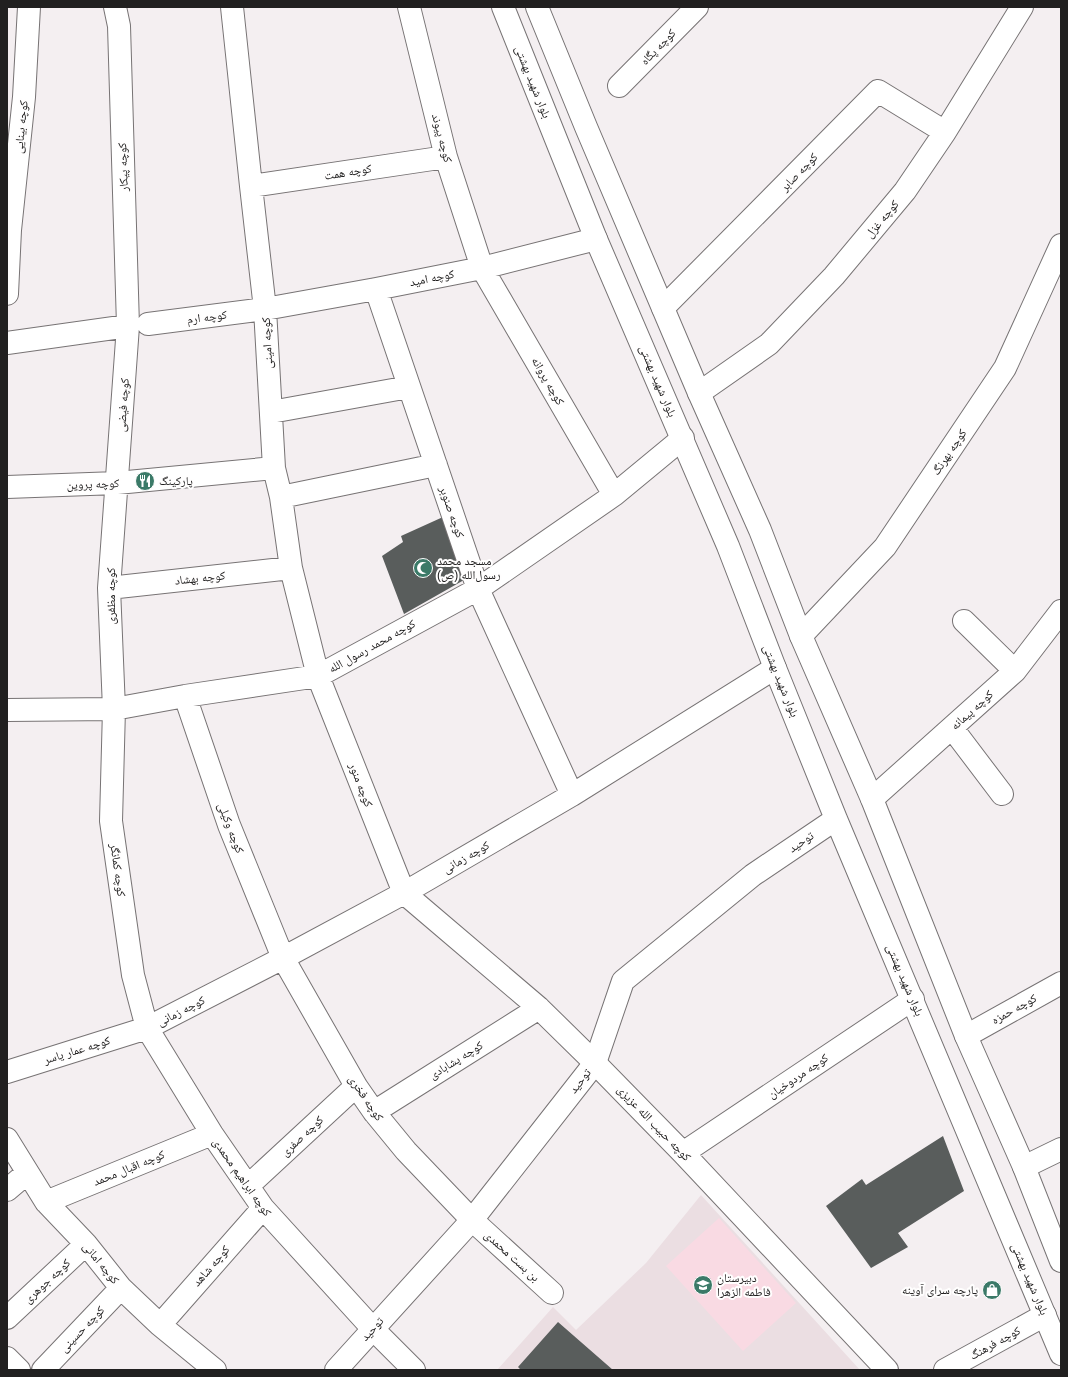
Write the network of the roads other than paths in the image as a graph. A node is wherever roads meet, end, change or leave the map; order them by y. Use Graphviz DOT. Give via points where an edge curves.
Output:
graph roads {
  1 [pos="29,7"];
  2 [pos="115,7"];
  3 [pos="232,7"];
  4 [pos="409,7"];
  5 [pos="503,7"];
  6 [pos="537,7"];
  7 [pos="697,7"];
  8 [pos="1022,7"];
  9 [pos="619,86"];
  10 [pos="16,96"];
  11 [pos="945,132"];
  12 [pos="446,157"];
  13 [pos="251,186"];
  14 [pos="9,230"];
  15 [pos="596,239"];
  16 [pos="1061,245"];
  17 [pos="482,268"];
  18 [pos="376,289"];
  19 [pos="7,294"];
  20 [pos="663,308"];
  21 [pos="265,309"];
  22 [pos="138,325"];
  23 [pos="7,343"];
  24 [pos="409,387"];
  25 [pos="699,393"];
  26 [pos="271,412"];
  27 [pos="683,438"];
  28 [pos="436,466"];
  29 [pos="274,468"];
  30 [pos="117,484"];
  31 [pos="7,487"];
  32 [pos="614,495"];
  33 [pos="281,497"];
  34 [pos="291,568"];
  35 [pos="109,588"];
  36 [pos="478,589"];
  37 [pos="1061,611"];
  38 [pos="964,621"];
  39 [pos="801,636"];
  40 [pos="775,668"];
  41 [pos="1015,671"];
  42 [pos="318,676"];
  43 [pos="185,696"];
  44 [pos="114,709"];
  45 [pos="7,710"];
  46 [pos="952,728"];
  47 [pos="1002,794"];
  48 [pos="572,795"];
  49 [pos="872,799"];
  50 [pos="836,819"];
  51 [pos="404,893"];
  52 [pos="283,958"];
  53 [pos="1061,983"];
  54 [pos="912,999"];
  55 [pos="539,1008"];
  56 [pos="147,1028"];
  57 [pos="966,1036"];
  58 [pos="595,1063"];
  59 [pos="7,1072"];
  60 [pos="356,1086"];
  61 [pos="374,1112"];
  62 [pos="212,1134"];
  63 [pos="7,1139"];
  64 [pos="1061,1149"];
  65 [pos="683,1153"];
  66 [pos="1024,1167"];
  67 [pos="27,1173"];
  68 [pos="248,1186"];
  69 [pos="7,1190"];
  70 [pos="46,1202"];
  71 [pos="263,1208"];
  72 [pos="472,1220"];
  73 [pos="86,1244"];
  74 [pos="1061,1261"];
  75 [pos="121,1288"];
  76 [pos="552,1293"];
  77 [pos="1045,1315"];
  78 [pos="7,1318"];
  79 [pos="160,1325"];
  80 [pos="373,1329"];
  81 [pos="1061,1354"];
  82 [pos="7,1358"];
  83 [pos="200,1366"];
  84 [pos="19,1370"];
  85 [pos="43,1370"];
  86 [pos="336,1370"];
  87 [pos="414,1370"];
  88 [pos="887,1370"];
  89 [pos="945,1370"];
  1 -- 10 [label="street, کوچه بینایی"];
  2 -- 22 [label="street, کوچه پیکار" via="119,26"];
  3 -- 13 [label="street, کوچه امینی"];
  4 -- 12 [label="street, کوچه پیوند"];
  5 -- 15 [label="street, بلوار شهید بهشتی"];
  6 -- 20 [label="street"];
  7 -- 9 [label="street, کوچه پگاه"];
  8 -- 11 [label="street, کوچه غزل"];
  10 -- 14 [label="street, کوچه بینایی"];
  11 -- 20 [label="street, کوچه صابر" via="878,91"];
  11 -- 25 [label="street, کوچه غزل" via="905,191 834,276 769,344"];
  12 -- 13 [label="street, کوچه همت"];
  12 -- 17 [label="street, کوچه پیوند"];
  13 -- 21 [label="street, کوچه امینی"];
  14 -- 19 [label="street, کوچه بینایی"];
  15 -- 17 [label="street, کوچه امید"];
  15 -- 27 [label="street, بلوار شهید بهشتی"];
  16 -- 39 [label="street, کوچه بهرنگ" via="1006,368 885,547"];
  17 -- 18 [label="street, کوچه امید"];
  17 -- 32 [label="street, کوچه پروانه"];
  18 -- 21 [label="street, کوچه امید"];
  18 -- 24 [label="street, کوچه صنوبر"];
  20 -- 25 [label="street"];
  21 -- 22 [label="street, کوچه ارم"];
  21 -- 26 [label="street, کوچه امینی"];
  22 -- 23 [label="street, کوچه ارم"];
  22 -- 30 [label="street, کوچه فیضی"];
  24 -- 26 [label="street"];
  24 -- 28 [label="street, کوچه صنوبر"];
  25 -- 39 [label="street" via="760,530"];
  26 -- 29 [label="street, کوچه امینی"];
  27 -- 32 [label="street, کوچه محمد رسول الله"];
  27 -- 40 [label="street, بلوار شهید بهشتی"];
  28 -- 33 [label="street"];
  28 -- 36 [label="street, کوچه صنوبر"];
  29 -- 30 [label="street, کوچه پروین"];
  29 -- 33 [label="street, کوچه امینی"];
  30 -- 31 [label="street, کوچه پروین"];
  30 -- 35 [label="street, کوچه مظفری"];
  32 -- 36 [label="street, کوچه محمد رسول الله"];
  33 -- 34 [label="street, کوچه امینی"];
  34 -- 35 [label="street, کوچه بهشاد"];
  34 -- 42 [label="street, کوچه امینی"];
  35 -- 44 [label="street, کوچه مظفری"];
  36 -- 42 [label="street, کوچه محمد رسول الله"];
  36 -- 48 [label="street, کوچه صنوبر"];
  37 -- 41 [label="street, کوچه پیمانه"];
  38 -- 41 [label="street"];
  39 -- 49 [label="street"];
  40 -- 48 [label="street, کوچه زمانی"];
  40 -- 50 [label="street, بلوار شهید بهشتی"];
  41 -- 46 [label="street, کوچه پیمانه"];
  42 -- 43 [label="street, کوچه محمد رسول الله"];
  42 -- 51 [label="street, کوچه منور"];
  43 -- 44 [label="street, کوچه محمد رسول الله"];
  43 -- 52 [label="street, کوچه وکیلی" via="229,825"];
  44 -- 45 [label="street, کوچه محمد رسول الله"];
  44 -- 56 [label="street, کوچه کمانگر" via="111,821 133,976"];
  46 -- 47 [label="street"];
  46 -- 49 [label="street, کوچه پیمانه"];
  48 -- 51 [label="street, کوچه زمانی"];
  49 -- 57 [label="street"];
  50 -- 54 [label="street, بلوار شهید بهشتی"];
  50 -- 58 [label="street, توحید" via="753,875 623,980"];
  51 -- 52 [label="street, کوچه زمانی"];
  51 -- 55 [label="street, کوچه حبیب الله عزیزی"];
  52 -- 56 [label="street, کوچه زمانی"];
  52 -- 60 [label="street, کوچه فخری"];
  53 -- 57 [label="street, کوچه حمزه"];
  54 -- 65 [label="street, کوچه مردوخیان"];
  54 -- 77 [label="street, بلوار شهید بهشتی"];
  55 -- 58 [label="street, کوچه حبیب الله عزیزی"];
  55 -- 61 [label="street, کوچه پشابادی"];
  56 -- 59 [label="street, کوچه عمار یاسر"];
  56 -- 62 [label="street, کوچه ابراهیم محمدی"];
  57 -- 66 [label="street"];
  58 -- 65 [label="street, کوچه حبیب الله عزیزی"];
  58 -- 72 [label="street, توحید"];
  60 -- 61 [label="street, کوچه فخری"];
  60 -- 68 [label="street, کوچه صفری"];
  61 -- 72 [label="street, کوچه فخری" via="406,1151"];
  62 -- 68 [label="street, کوچه ابراهیم محمدی"];
  62 -- 70 [label="street, کوچه اقبال محمد"];
  63 -- 67 [label="street, کوچه امانی"];
  64 -- 66 [label="street"];
  65 -- 88 [label="street, کوچه حبیب الله عزیزی"];
  66 -- 74 [label="street"];
  67 -- 69 [label="street"];
  67 -- 70 [label="street, کوچه امانی"];
  68 -- 71 [label="street, کوچه ابراهیم محمدی"];
  70 -- 73 [label="street, کوچه امانی"];
  71 -- 79 [label="street, کوچه شاهد"];
  71 -- 80 [label="street, کوچه ابراهیم محمدی"];
  72 -- 76 [label="street, بن بست محمدی"];
  72 -- 80 [label="street, توحید"];
  73 -- 75 [label="street, کوچه امانی"];
  73 -- 78 [label="street, کوچه جوهری"];
  75 -- 79 [label="street, کوچه امانی"];
  75 -- 85 [label="street, کوچه حسینی"];
  77 -- 81 [label="street, بلوار شهید بهشتی"];
  77 -- 89 [label="street, کوچه فرهنگ"];
  79 -- 83 [label="street, کوچه امانی"];
  80 -- 86 [label="street, توحید"];
  80 -- 87 [label="street, کوچه ابراهیم محمدی"];
  82 -- 84 [label="street"];
}
